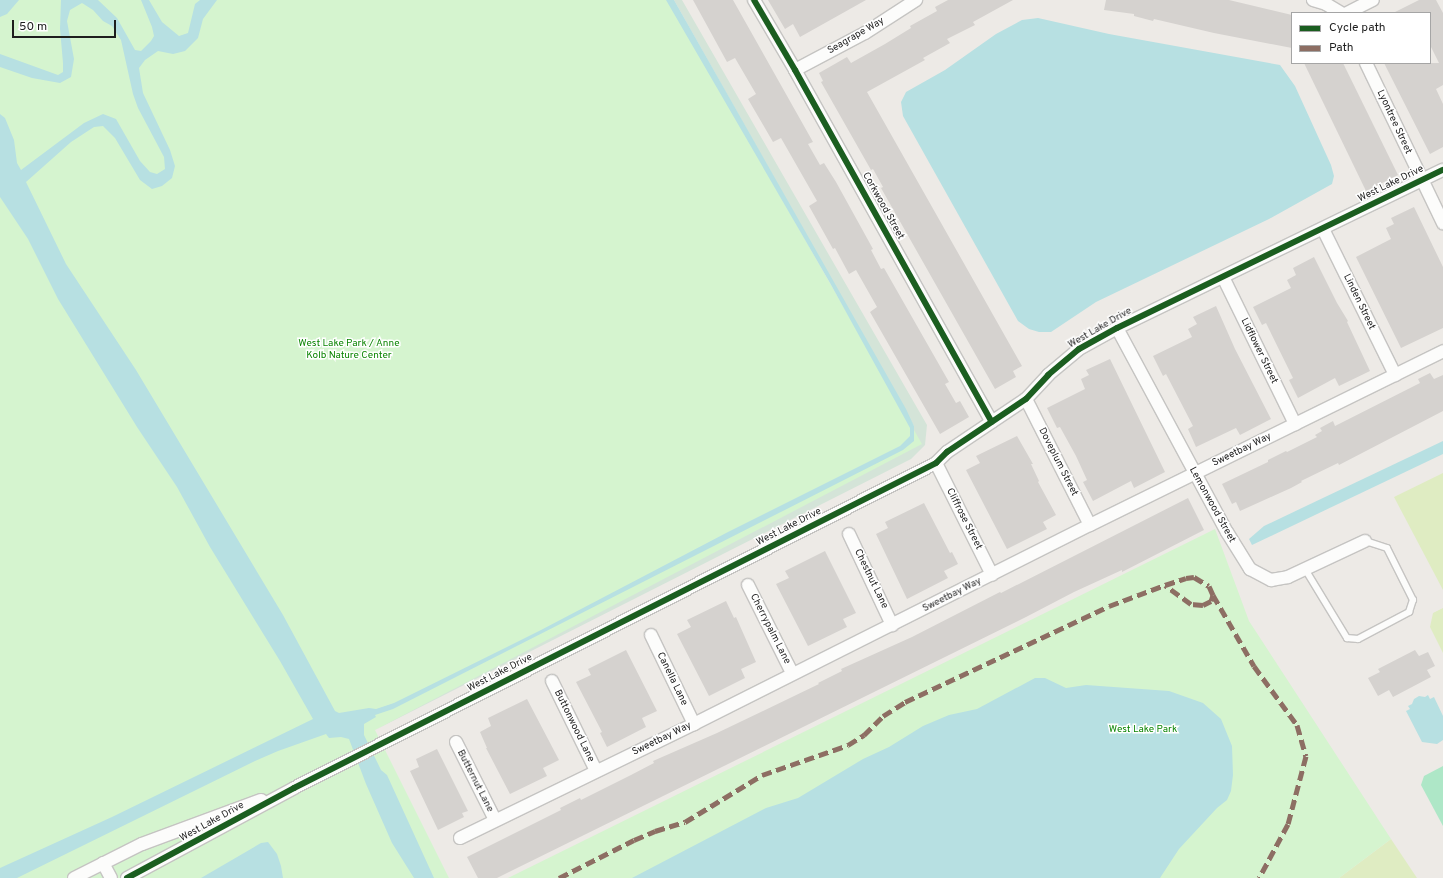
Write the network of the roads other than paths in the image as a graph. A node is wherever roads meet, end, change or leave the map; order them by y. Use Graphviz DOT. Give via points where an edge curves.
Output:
graph roads {
  1 [pos="754,0"];
  2 [pos="916,0"];
  3 [pos="1313,0"];
  4 [pos="1374,0"];
  5 [pos="1338,12"];
  6 [pos="1349,12"];
  7 [pos="1366,64"];
  8 [pos="795,70"];
  9 [pos="1443,170"];
  10 [pos="1422,180"];
  11 [pos="1443,223"];
  12 [pos="1322,229"];
  13 [pos="1223,277"];
  14 [pos="1118,328"];
  15 [pos="1443,351"];
  16 [pos="1395,375"];
  17 [pos="1026,399"];
  18 [pos="992,422"];
  19 [pos="1295,424"];
  20 [pos="936,463"];
  21 [pos="1195,473"];
  22 [pos="1090,525"];
  23 [pos="848,534"];
  24 [pos="1365,541"];
  25 [pos="1305,569"];
  26 [pos="992,575"];
  27 [pos="748,585"];
  28 [pos="892,624"];
  29 [pos="651,635"];
  30 [pos="792,674"];
  31 [pos="552,681"];
  32 [pos="694,724"];
  33 [pos="456,742"];
  34 [pos="596,771"];
  35 [pos="294,788"];
  36 [pos="495,820"];
  37 [pos="460,838"];
  38 [pos="104,863"];
  39 [pos="74,878"];
  40 [pos="111,878"];
  41 [pos="127,878"];
  1 -- 8 [label="street, Corkwood Street"];
  2 -- 8 [label="street, Seagrape Way" via="865,33"];
  3 -- 5 [label="street"];
  4 -- 6 [label="street"];
  7 -- 10 [label="street, Lyontree Street"];
  8 -- 18 [label="street, Corkwood Street"];
  9 -- 10 [label="street, West Lake Drive"];
  10 -- 11 [label="street, Lyontree Street"];
  10 -- 12 [label="street, West Lake Drive"];
  12 -- 13 [label="street, West Lake Drive"];
  12 -- 16 [label="street, Linden Street"];
  13 -- 14 [label="street, West Lake Drive"];
  13 -- 19 [label="street, Lidflower Street"];
  14 -- 17 [label="street, West Lake Drive" via="1078,349 1048,375"];
  14 -- 21 [label="street, Lemonwood Street"];
  15 -- 16 [label="street, Sweetbay Way"];
  16 -- 19 [label="street, Sweetbay Way"];
  17 -- 18 [label="street, West Lake Drive"];
  17 -- 22 [label="street, Doveplum Street"];
  18 -- 20 [label="street, West Lake Drive" via="947,452"];
  19 -- 21 [label="street, Sweetbay Way"];
  20 -- 26 [label="street, Cliffrose Street"];
  20 -- 35 [label="street, West Lake Drive"];
  21 -- 22 [label="street, Sweetbay Way"];
  21 -- 25 [label="street, Lemonwood Street" via="1250,569 1271,580 1288,577"];
  22 -- 26 [label="street, Sweetbay Way"];
  23 -- 28 [label="street, Chestnut Lane"];
  24 -- 25 [label="street, Lemonwood Street"];
  24 -- 25 [label="lane" via="1387,548 1413,600 1409,612 1358,639 1347,638"];
  26 -- 28 [label="street, Sweetbay Way"];
  27 -- 30 [label="street, Cherrypalm Lane"];
  28 -- 30 [label="street, Sweetbay Way"];
  29 -- 32 [label="street, Canella Lane"];
  30 -- 32 [label="street, Sweetbay Way"];
  31 -- 34 [label="street, Buttonwood Lane"];
  32 -- 34 [label="street, Sweetbay Way"];
  33 -- 36 [label="street, Butternut Lane"];
  34 -- 36 [label="street, Sweetbay Way"];
  35 -- 38 [label="street, West Lake Drive" via="168,833"];
  35 -- 41 [label="street, West Lake Drive"];
  36 -- 37 [label="street, Sweetbay Way"];
  38 -- 39 [label="street, West Lake Drive"];
  38 -- 40 [label="street"];
}
